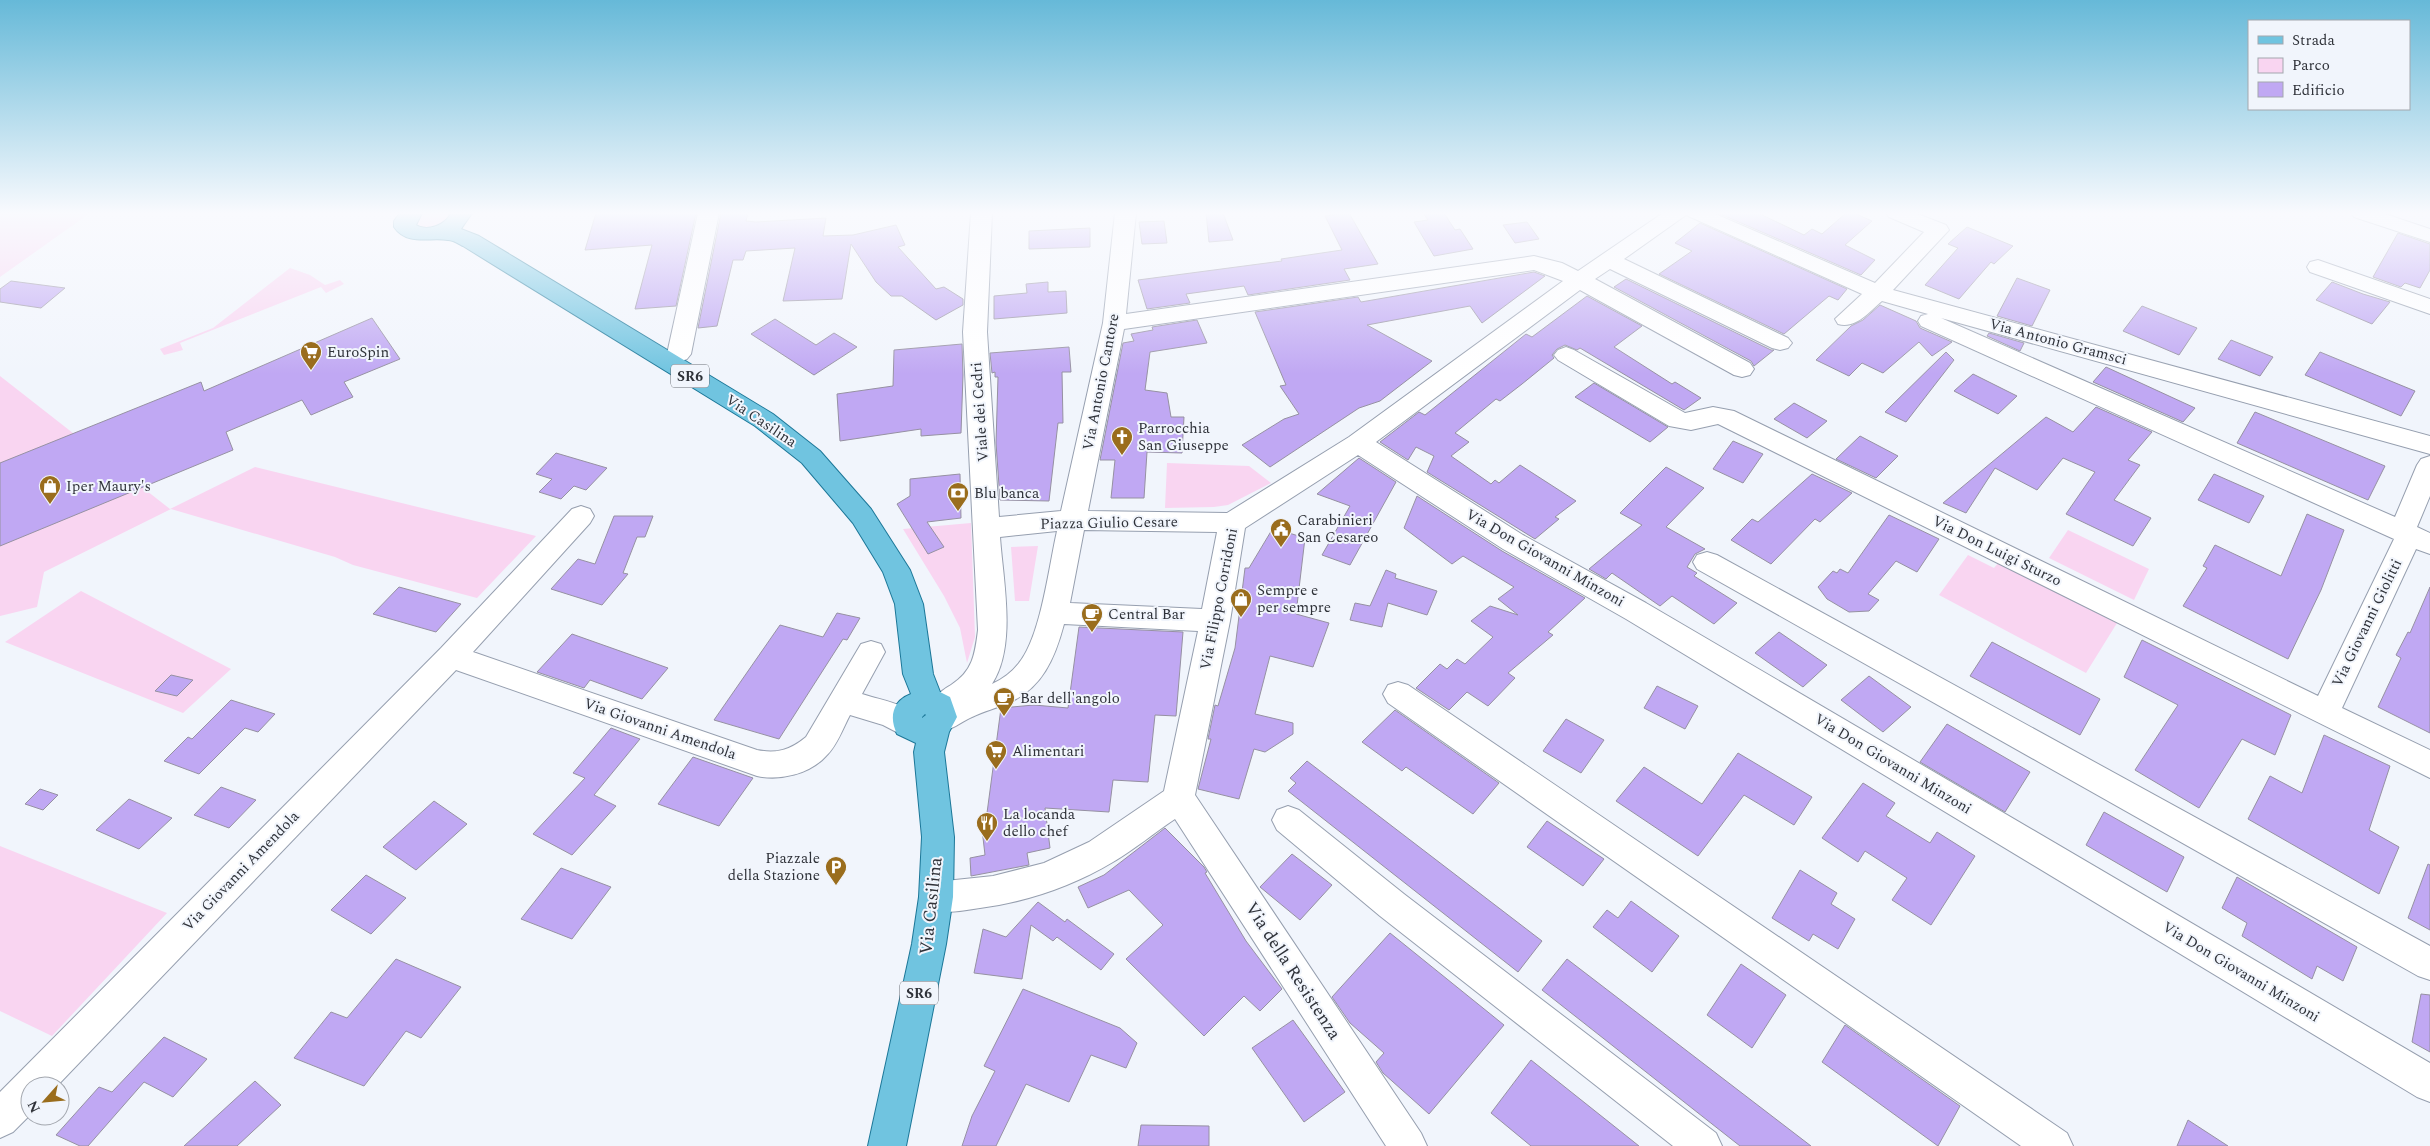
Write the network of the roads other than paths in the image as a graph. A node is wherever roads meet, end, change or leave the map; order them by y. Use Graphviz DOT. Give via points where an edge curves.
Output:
graph roads {
  1 [pos="513,266"];
  2 [pos="697,266"];
  3 [pos="979,266"];
  4 [pos="1120,266"];
  5 [pos="1503,266"];
  6 [pos="1548,266"];
  7 [pos="1599,266"];
  8 [pos="1622,266"];
  9 [pos="1817,266"];
  10 [pos="1903,266"];
  11 [pos="2318,267"];
  12 [pos="1579,280"];
  13 [pos="1878,293"];
  14 [pos="2430,307"];
  15 [pos="1846,319"];
  16 [pos="1114,323"];
  17 [pos="1780,343"];
  18 [pos="678,354"];
  19 [pos="1566,355"];
  20 [pos="1742,369"];
  21 [pos="1358,442"];
  22 [pos="2430,445"];
  23 [pos="2430,465"];
  24 [pos="581,516"];
  25 [pos="1073,520"];
  26 [pos="1232,523"];
  27 [pos="986,528"];
  28 [pos="2414,537"];
  29 [pos="1707,562"];
  30 [pos="1053,613"];
  31 [pos="1216,621"];
  32 [pos="992,630"];
  33 [pos="871,652"];
  34 [pos="1042,654"];
  35 [pos="451,656"];
  36 [pos="1398,694"];
  37 [pos="844,701"];
  38 [pos="2324,712"];
  39 [pos="921,719"];
  40 [pos="2430,765"];
  41 [pos="1178,796"];
  42 [pos="1288,820"];
  43 [pos="936,897"];
  44 [pos="2430,964"];
  45 [pos="42,1076"];
  46 [pos="2430,1084"];
  47 [pos="20,1098"];
  48 [pos="0,1119"];
  49 [pos="1407,1145"];
  50 [pos="886,1146"];
  51 [pos="1704,1146"];
  52 [pos="2054,1146"];
  1 -- 39 [label="main road, Via Casilina / SR6" via="764,420 811,457 862,516 896,570 909,604"];
  2 -- 18 [label="street"];
  3 -- 27 [label="street, Viale dei Cedri" via="975,332"];
  4 -- 16 [label="street, Via Antonio Cantore"];
  5 -- 16 [label="street"];
  6 -- 12 [label="street"];
  7 -- 12 [label="street, Via Filippo Corridoni"];
  8 -- 17 [label="street"];
  9 -- 13 [label="street, Via Antonio Gramsci"];
  10 -- 13 [label="street"];
  11 -- 14 [label="street"];
  12 -- 20 [label="street"];
  12 -- 21 [label="street, Via Filippo Corridoni"];
  13 -- 15 [label="street"];
  13 -- 22 [label="street, Via Antonio Gramsci"];
  13 -- 28 [label="street" via="1900,308"];
  16 -- 25 [label="street, Via Antonio Cantore"];
  19 -- 38 [label="street, Via Don Luigi Sturzo" via="1678,420 1690,423 1708,415 1725,417"];
  21 -- 26 [label="street, Via Filippo Corridoni"];
  21 -- 46 [label="street, Via Don Giovanni Minzoni" via="1513,542 1628,606"];
  23 -- 28 [label="street, Via Giovanni Giolitti"];
  24 -- 35 [label="street, Via Giovanni Amendola"];
  25 -- 26 [label="street, Piazza Giulio Cesare"];
  25 -- 27 [label="street, Piazza Giulio Cesare"];
  25 -- 30 [label="street, Via Antonio Cantore"];
  26 -- 31 [label="street, Via Filippo Corridoni"];
  27 -- 32 [label="street, Viale dei Cedri"];
  28 -- 38 [label="street, Via Giovanni Giolitti"];
  29 -- 44 [label="street"];
  30 -- 31 [label="street"];
  30 -- 34 [label="street, Via Antonio Cantore"];
  31 -- 41 [label="street, Via Filippo Corridoni"];
  32 -- 34 [label="street" via="994,657 1004,670 1016,670"];
  32 -- 39 [label="street, Viale dei Cedri" via="988,662 980,680"];
  33 -- 37 [label="street, Via Giovanni Amendola"];
  34 -- 39 [label="street" via="1032,670 1010,688"];
  35 -- 37 [label="street, Via Giovanni Amendola" via="665,732 772,766 797,760 817,746"];
  35 -- 45 [label="street, Via Giovanni Amendola"];
  36 -- 52 [label="street"];
  37 -- 39 [label="street"];
  38 -- 40 [label="street, Via Don Luigi Sturzo"];
  39 -- 43 [label="main road, Via Casilina / SR6" via="938,837"];
  41 -- 43 [label="street" via="1120,842 1068,869 997,893"];
  41 -- 49 [label="street, Via della Resistenza"];
  42 -- 51 [label="street" via="1392,905"];
  43 -- 50 [label="main road, Via Casilina / SR6"];
  47 -- 48 [label="street, Via Giovanni Amendola"];
}
